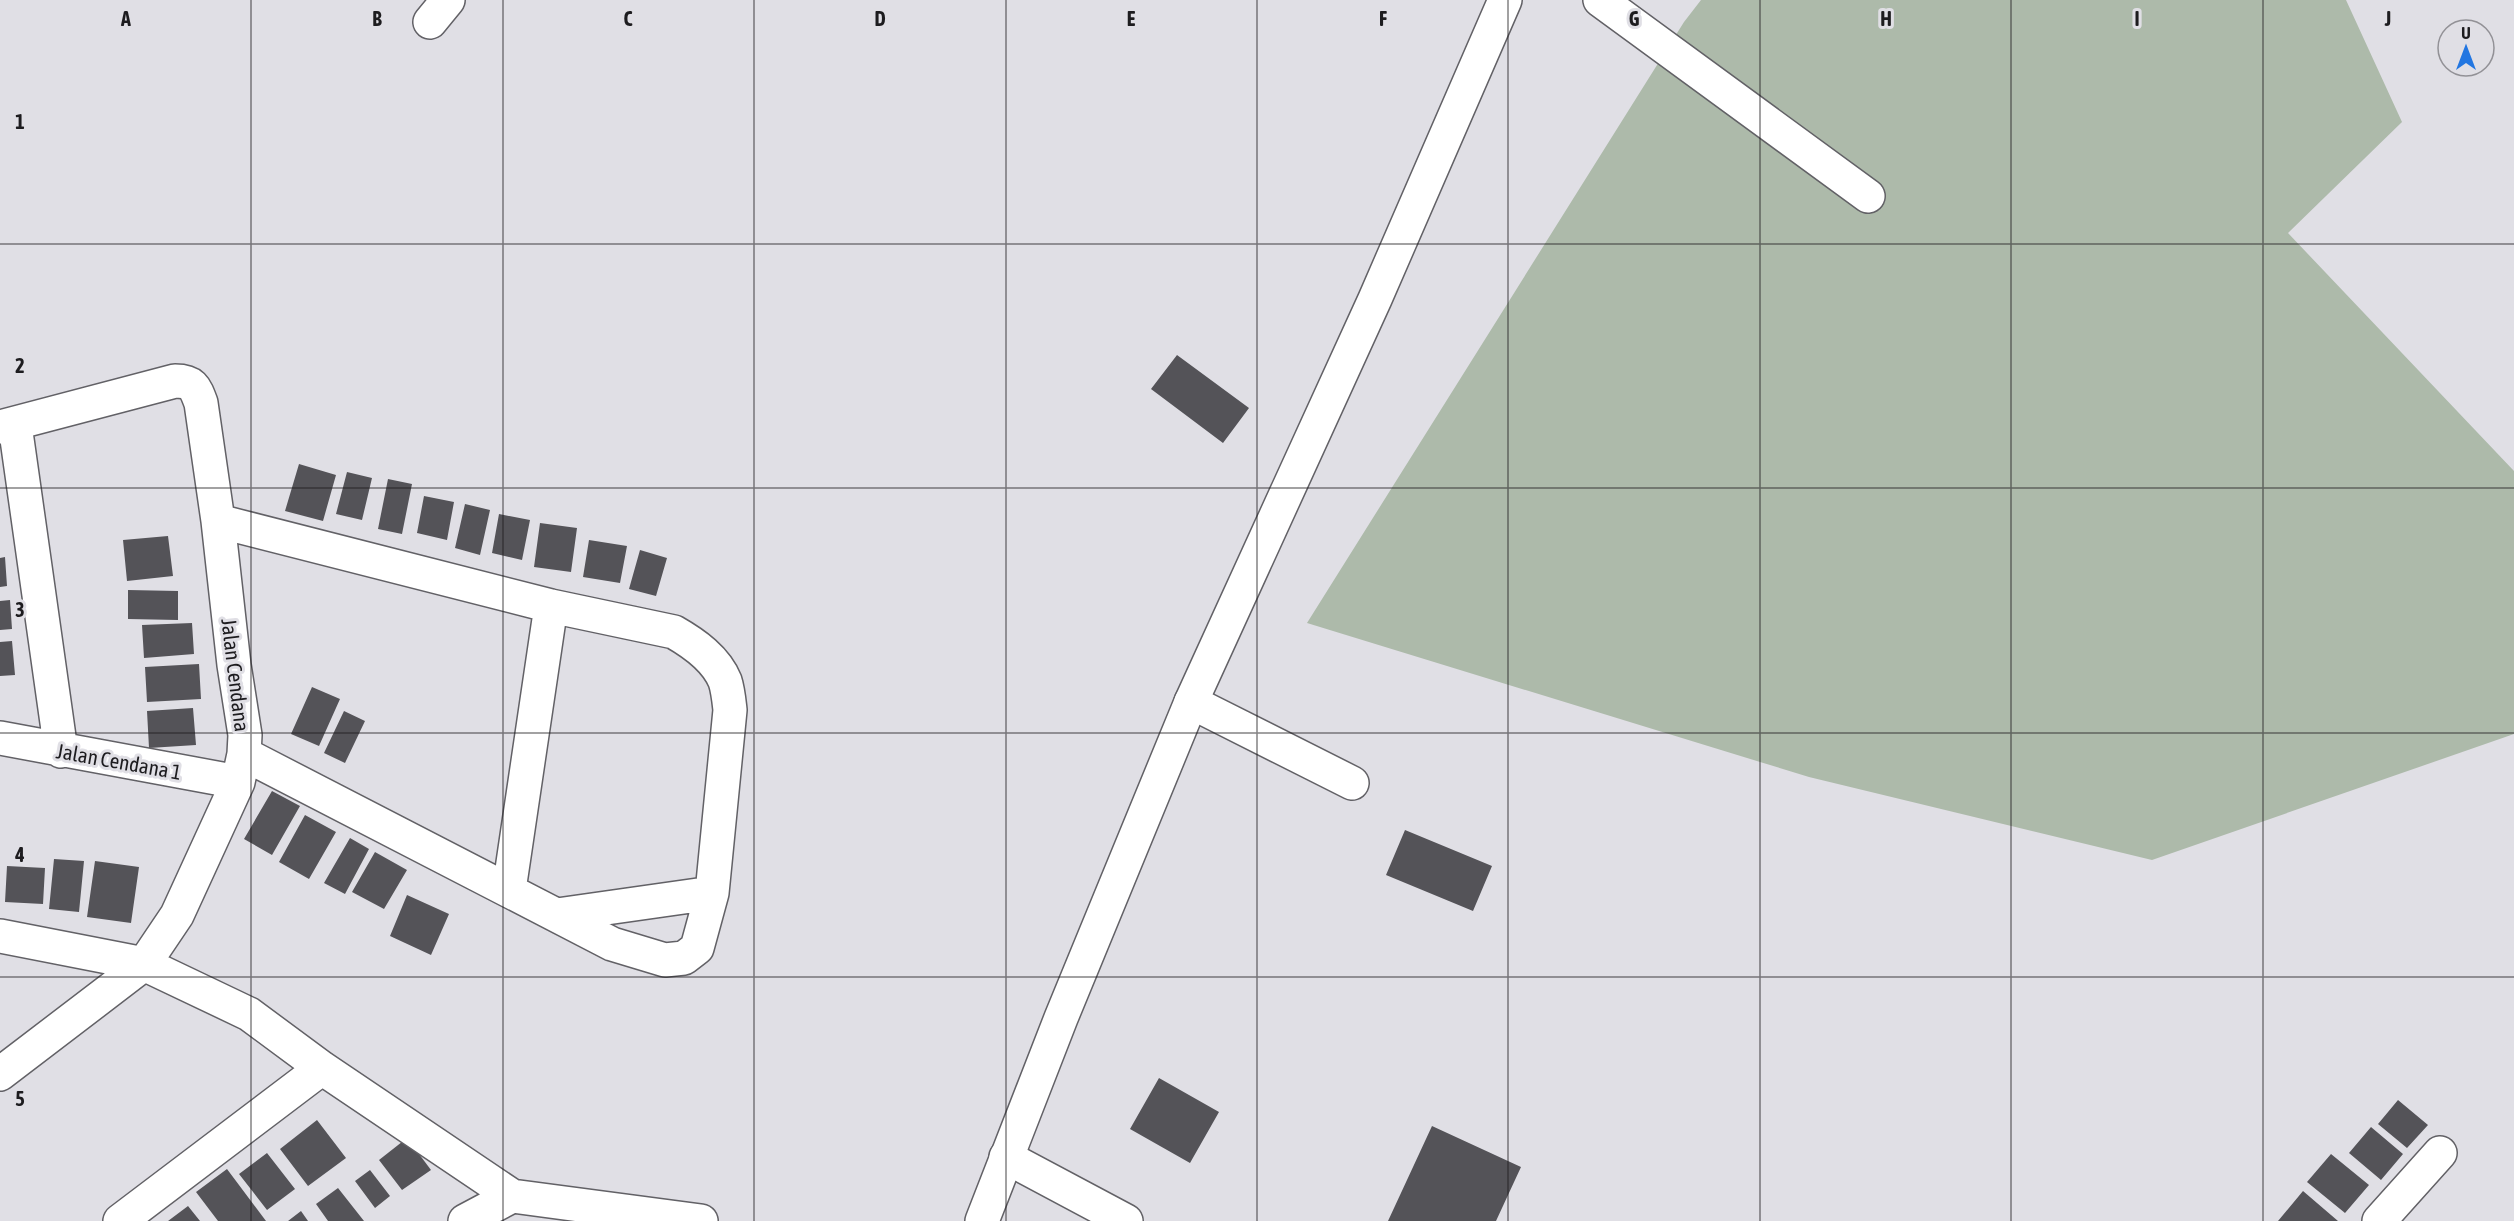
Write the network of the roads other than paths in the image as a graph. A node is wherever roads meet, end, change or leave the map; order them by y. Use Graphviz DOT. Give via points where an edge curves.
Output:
graph roads {
  1 [pos="1505,0"];
  2 [pos="1600,0"];
  3 [pos="1868,196"];
  4 [pos="7,426"];
  5 [pos="218,521"];
  6 [pos="551,606"];
  7 [pos="1191,702"];
  8 [pos="0,738"];
  9 [pos="61,751"];
  10 [pos="241,768"];
  11 [pos="1352,783"];
  12 [pos="509,890"];
  13 [pos="712,893"];
  14 [pos="557,915"];
  15 [pos="0,936"];
  16 [pos="144,964"];
  17 [pos="322,1068"];
  18 [pos="0,1074"];
  19 [pos="2440,1153"];
  20 [pos="1006,1157"];
  21 [pos="512,1196"];
  22 [pos="120,1221"];
  23 [pos="465,1221"];
  24 [pos="701,1221"];
  25 [pos="982,1221"];
  26 [pos="1126,1221"];
  27 [pos="2379,1221"];
  1 -- 7 [label="street" via="1375,299"];
  2 -- 3 [label="street"];
  4 -- 5 [label="street, Jalan Cendana" via="186,381 196,388 201,403"];
  4 -- 9 [label="street"];
  5 -- 6 [label="street, Jalan Cendana 1"];
  5 -- 10 [label="street, Jalan Cendana" via="245,735"];
  6 -- 12 [label="street"];
  6 -- 13 [label="street, Jalan Cendana 1" via="674,632 710,658 725,681 730,710"];
  7 -- 11 [label="street"];
  7 -- 20 [label="street"];
  8 -- 9 [label="street, Jalan Cendana 1"];
  9 -- 10 [label="street, Jalan Cendana 1"];
  10 -- 12 [label="street, Jalan Cendana 1"];
  10 -- 16 [label="street, Jalan Cendana" via="177,915"];
  12 -- 14 [label="street, Jalan Cendana 1"];
  13 -- 14 [label="street"];
  13 -- 14 [label="street, Jalan Cendana 1" via="697,948 684,958 665,960 640,954"];
  15 -- 16 [label="street"];
  16 -- 17 [label="street" via="249,1014"];
  16 -- 18 [label="street, Jalan Cendana"];
  17 -- 21 [label="street"];
  17 -- 22 [label="street"];
  19 -- 27 [label="street"];
  20 -- 25 [label="street"];
  20 -- 26 [label="street"];
  21 -- 23 [label="street"];
  21 -- 24 [label="street"];
}
